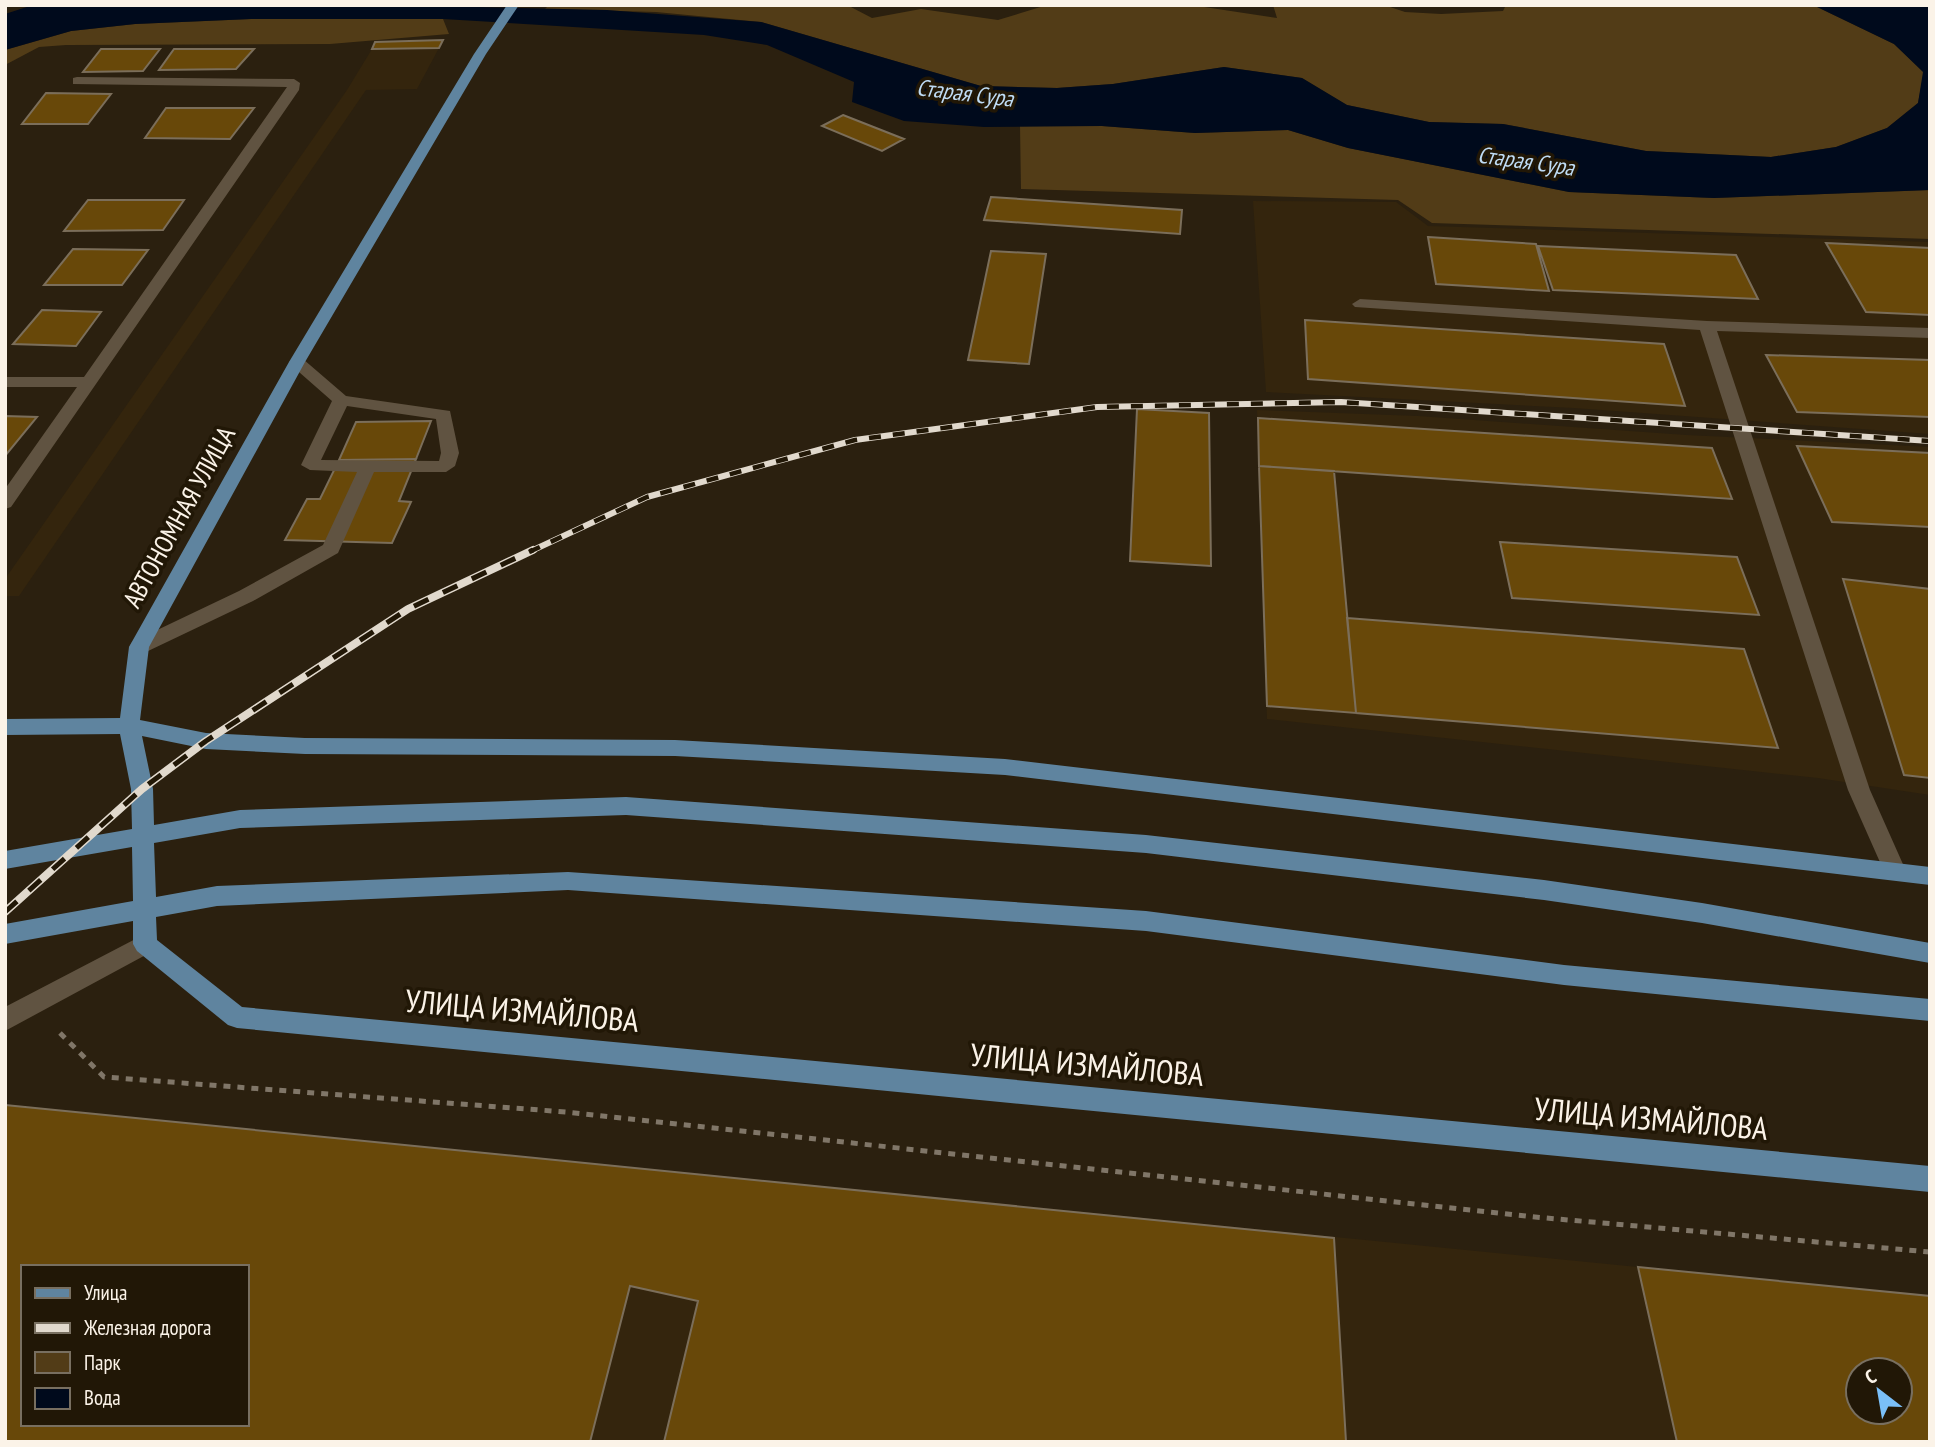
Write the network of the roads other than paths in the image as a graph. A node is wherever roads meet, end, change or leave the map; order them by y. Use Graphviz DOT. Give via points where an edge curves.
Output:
graph roads {
  1 [pos="513,5"];
  2 [pos="77,81"];
  3 [pos="1360,304"];
  4 [pos="1707,327"];
  5 [pos="1930,333"];
  6 [pos="297,362"];
  7 [pos="88,382"];
  8 [pos="5,383"];
  9 [pos="341,400"];
  10 [pos="368,467"];
  11 [pos="5,503"];
  12 [pos="139,647"];
  13 [pos="129,726"];
  14 [pos="5,727"];
  15 [pos="5,860"];
  16 [pos="1895,871"];
  17 [pos="1930,876"];
  18 [pos="5,934"];
  19 [pos="145,944"];
  20 [pos="1930,953"];
  21 [pos="1930,1010"];
  22 [pos="5,1020"];
  23 [pos="1930,1179"];
  1 -- 6 [label="main road, АВТОНОМНАЯ УЛИЦА"];
  2 -- 7 [label="street" via="294,83"];
  3 -- 4 [label="street"];
  4 -- 5 [label="street"];
  4 -- 16 [label="street" via="1859,790"];
  6 -- 9 [label="street"];
  6 -- 12 [label="main road, АВТОНОМНАЯ УЛИЦА"];
  7 -- 8 [label="street"];
  7 -- 11 [label="street"];
  9 -- 10 [label="street" via="310,465"];
  9 -- 10 [label="street" via="444,415 450,453 446,466"];
  10 -- 12 [label="street" via="331,549"];
  12 -- 13 [label="main road, АВТОНОМНАЯ УЛИЦА"];
  13 -- 14 [label="main road"];
  13 -- 16 [label="main road" via="206,741 305,746 675,748 1005,767"];
  13 -- 19 [label="main road, АВТОНОМНАЯ УЛИЦА" via="142,789"];
  15 -- 20 [label="main road" via="240,819 626,806 1146,844 1544,890 1702,912"];
  16 -- 17 [label="main road"];
  18 -- 21 [label="main road" via="216,896 568,881 1146,921 1564,975"];
  19 -- 22 [label="street"];
  19 -- 23 [label="main road, УЛИЦА ИЗМАЙЛОВА" via="237,1017"];
}
